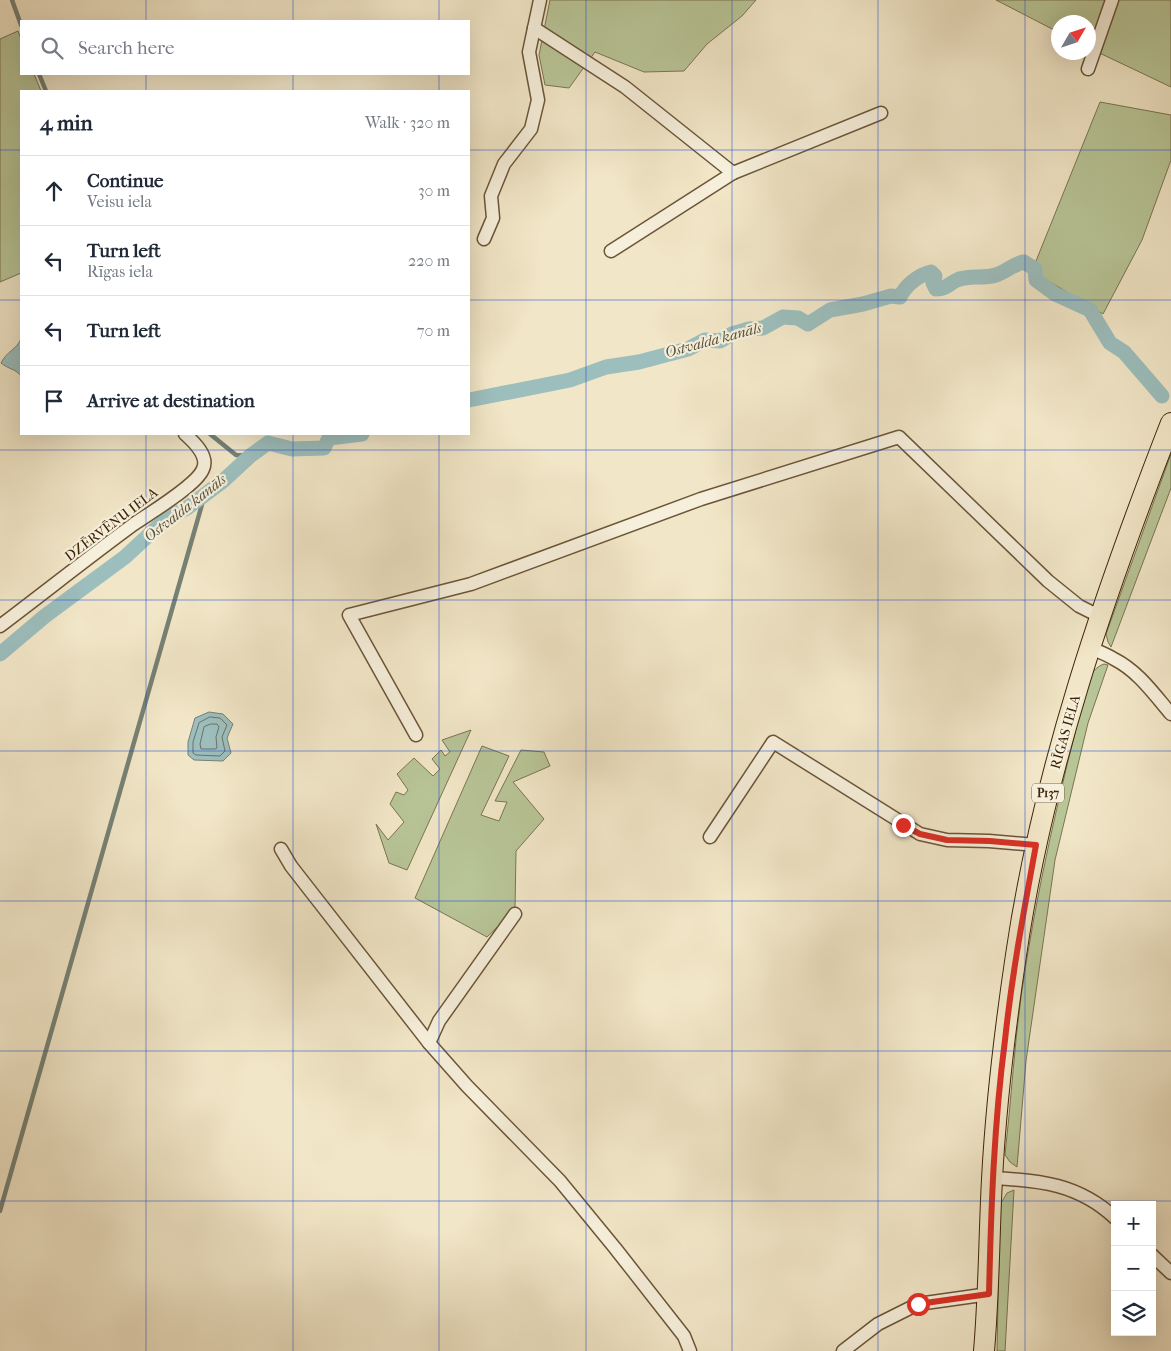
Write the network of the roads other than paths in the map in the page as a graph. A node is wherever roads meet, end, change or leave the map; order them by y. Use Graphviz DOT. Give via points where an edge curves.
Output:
graph roads {
  1 [pos="540,0"];
  2 [pos="1112,0"];
  3 [pos="534,28"];
  4 [pos="1088,69"];
  5 [pos="881,113"];
  6 [pos="733,173"];
  7 [pos="484,239"];
  8 [pos="611,251"];
  9 [pos="1171,423"];
  10 [pos="186,435"];
  11 [pos="1099,616"];
  12 [pos="0,626"];
  13 [pos="1089,648"];
  14 [pos="1171,714"];
  15 [pos="416,735"];
  16 [pos="710,837"];
  17 [pos="1036,845"];
  18 [pos="281,849"];
  19 [pos="515,914"];
  20 [pos="429,1043"];
  21 [pos="992,1178"];
  22 [pos="1111,1214"];
  23 [pos="1156,1259"];
  24 [pos="1171,1273"];
  25 [pos="989,1294"];
  26 [pos="690,1351"];
  27 [pos="843,1351"];
  28 [pos="984,1351"];
  1 -- 3 [label="street"];
  2 -- 4 [label="street"];
  3 -- 6 [label="street" via="625,86"];
  3 -- 7 [label="street" via="529,52 538,100 531,129 504,164 491,196 493,218"];
  5 -- 6 [label="street"];
  6 -- 8 [label="street"];
  9 -- 11 [label="main road, RĪGAS IELA / P137"];
  10 -- 12 [label="street, DZĒRVĒNU IELA" via="205,460 203,470 192,483"];
  11 -- 13 [label="main road, RĪGAS IELA / P137"];
  11 -- 15 [label="street" via="1079,606 1048,581 900,437 701,499 471,584 349,616"];
  13 -- 14 [label="street" via="1126,666"];
  13 -- 17 [label="main road, RĪGAS IELA / P137"];
  16 -- 17 [label="street" via="774,742 920,834 947,840"];
  17 -- 21 [label="main road, RĪGAS IELA / P137" via="1004,1041"];
  18 -- 20 [label="street"];
  19 -- 20 [label="street" via="439,1021"];
  20 -- 26 [label="street" via="560,1181 684,1336"];
  21 -- 22 [label="street" via="1062,1186 1087,1196"];
  21 -- 25 [label="main road, RĪGAS IELA / P137"];
  23 -- 24 [label="street"];
  25 -- 27 [label="street" via="918,1304 878,1324"];
  25 -- 28 [label="main road, RĪGAS IELA / P137"];
}
